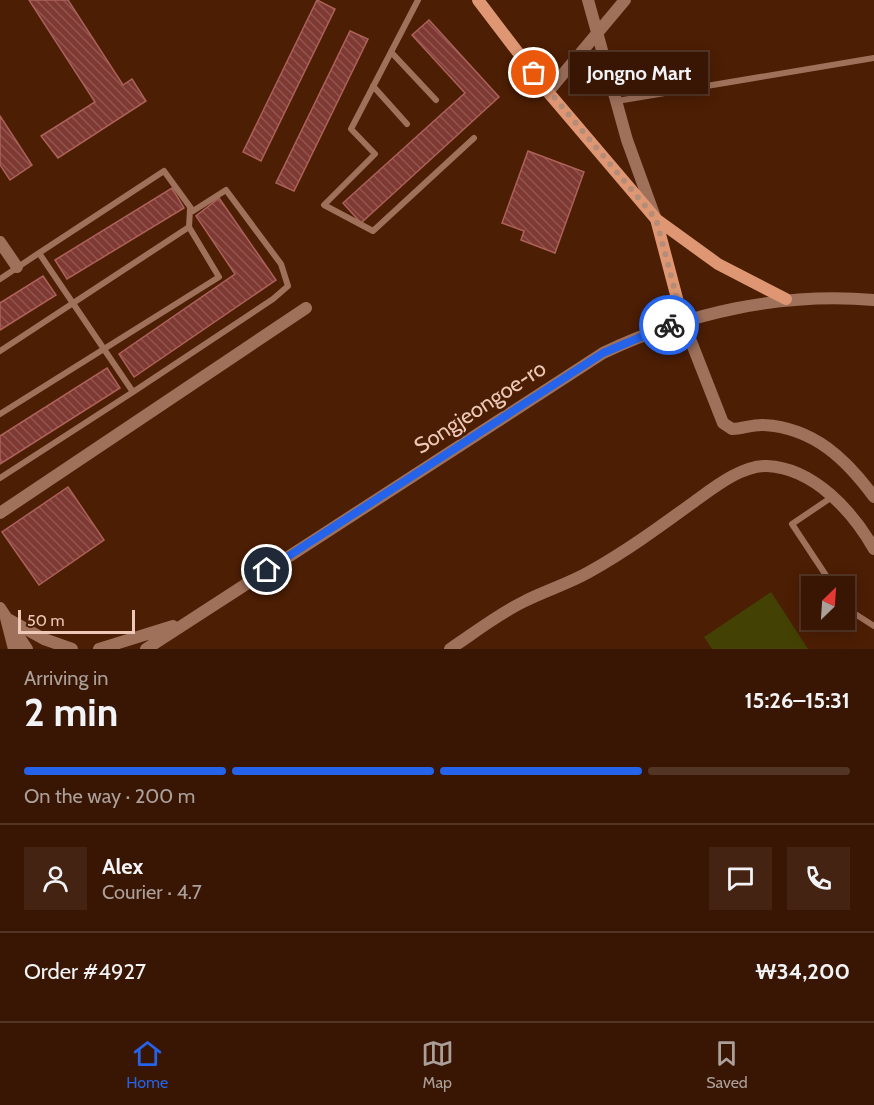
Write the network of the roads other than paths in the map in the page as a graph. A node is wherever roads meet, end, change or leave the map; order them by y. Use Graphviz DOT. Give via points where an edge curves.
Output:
graph roads {
  1 [pos="418,0"];
  2 [pos="478,0"];
  3 [pos="588,0"];
  4 [pos="625,0"];
  5 [pos="597,34"];
  6 [pos="391,52"];
  7 [pos="874,58"];
  8 [pos="373,86"];
  9 [pos="548,92"];
  10 [pos="436,100"];
  11 [pos="617,101"];
  12 [pos="407,124"];
  13 [pos="474,138"];
  14 [pos="190,209"];
  15 [pos="656,219"];
  16 [pos="189,227"];
  17 [pos="0,242"];
  18 [pos="39,253"];
  19 [pos="17,267"];
  20 [pos="0,279"];
  21 [pos="786,299"];
  22 [pos="874,300"];
  23 [pos="73,303"];
  24 [pos="306,308"];
  25 [pos="683,321"];
  26 [pos="104,348"];
  27 [pos="0,351"];
  28 [pos="133,392"];
  29 [pos="0,414"];
  30 [pos="0,478"];
  31 [pos="832,497"];
  32 [pos="874,497"];
  33 [pos="0,513"];
  34 [pos="874,549"];
  35 [pos="826,576"];
  36 [pos="3,613"];
  37 [pos="855,613"];
  38 [pos="188,622"];
  39 [pos="874,626"];
  40 [pos="14,649"];
  41 [pos="27,649"];
  42 [pos="72,649"];
  43 [pos="99,649"];
  44 [pos="146,649"];
  45 [pos="450,649"];
  1 -- 6 [label="lane"];
  2 -- 9 [label="main road"];
  3 -- 5 [label="street"];
  4 -- 5 [label="street"];
  5 -- 9 [label="street"];
  5 -- 11 [label="street"];
  6 -- 8 [label="lane"];
  6 -- 10 [label="lane"];
  7 -- 11 [label="lane"];
  8 -- 12 [label="lane"];
  8 -- 13 [label="lane" via="351,129 375,154 324,205 373,231"];
  9 -- 15 [label="main road"];
  11 -- 15 [label="street"];
  14 -- 16 [label="lane"];
  14 -- 18 [label="lane" via="164,171"];
  14 -- 28 [label="lane" via="193,211 226,190 281,264 288,286"];
  15 -- 21 [label="main road" via="718,264"];
  15 -- 25 [label="main road"];
  16 -- 23 [label="lane"];
  16 -- 26 [label="lane" via="219,277"];
  17 -- 19 [label="street"];
  18 -- 19 [label="lane"];
  18 -- 23 [label="lane"];
  19 -- 20 [label="lane"];
  21 -- 22 [label="street, Songjeongoe-ro"];
  21 -- 25 [label="street, Songjeongoe-ro"];
  23 -- 26 [label="lane"];
  23 -- 27 [label="lane"];
  24 -- 33 [label="street"];
  25 -- 32 [label="street" via="723,423 732,429 761,424 781,426 814,437 843,458"];
  25 -- 38 [label="street, Songjeongoe-ro" via="603,353"];
  26 -- 28 [label="lane"];
  26 -- 29 [label="lane"];
  28 -- 30 [label="lane"];
  31 -- 34 [label="street" via="860,524"];
  31 -- 35 [label="lane" via="792,524"];
  31 -- 45 [label="street" via="787,468 765,466 739,473 630,548 587,574 522,602"];
  36 -- 40 [label="street"];
  36 -- 41 [label="street"];
  36 -- 42 [label="street" via="44,639"];
  37 -- 39 [label="lane"];
  38 -- 43 [label="street"];
  38 -- 44 [label="street, Songjeongoe-ro"];
}
